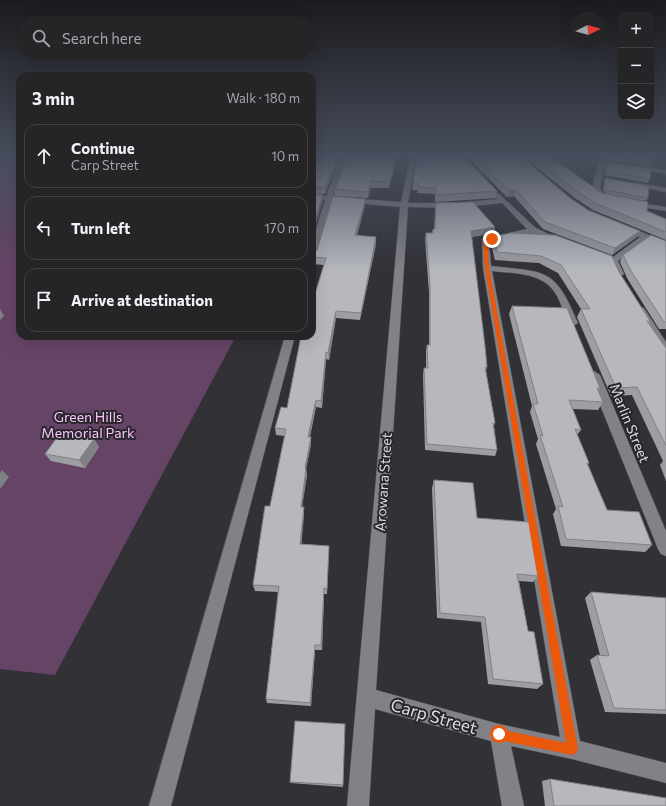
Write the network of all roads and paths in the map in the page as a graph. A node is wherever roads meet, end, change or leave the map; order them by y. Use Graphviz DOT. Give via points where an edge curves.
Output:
graph roads {
  1 [pos="330,196"];
  2 [pos="406,196"];
  3 [pos="498,196"];
  4 [pos="602,196"];
  5 [pos="316,197"];
  6 [pos="329,199"];
  7 [pos="503,201"];
  8 [pos="404,205"];
  9 [pos="666,209"];
  10 [pos="618,225"];
  11 [pos="316,228"];
  12 [pos="533,230"];
  13 [pos="646,237"];
  14 [pos="563,242"];
  15 [pos="666,245"];
  16 [pos="487,268"];
  17 [pos="625,285"];
  18 [pos="635,302"];
  19 [pos="577,332"];
  20 [pos="289,340"];
  21 [pos="666,350"];
  22 [pos="589,361"];
  23 [pos="666,549"];
  24 [pos="366,697"];
  25 [pos="499,734"];
  26 [pos="572,749"];
  27 [pos="666,773"];
  28 [pos="160,806"];
  29 [pos="358,806"];
  30 [pos="513,806"];
  1 -- 6 [label="street"];
  2 -- 8 [label="street, Arowana Street"];
  3 -- 7 [label="street"];
  4 -- 9 [label="street"];
  5 -- 6 [label="street"];
  6 -- 8 [label="street"];
  6 -- 11 [label="street"];
  7 -- 8 [label="street" via="454,206"];
  7 -- 12 [label="street"];
  8 -- 24 [label="street, Arowana Street"];
  10 -- 13 [label="street"];
  12 -- 14 [label="street"];
  12 -- 16 [label="street" via="485,241"];
  13 -- 15 [label="street"];
  13 -- 17 [label="street" via="610,259"];
  16 -- 19 [label="street" via="535,274 550,282 562,296"];
  16 -- 26 [label="street"];
  18 -- 21 [label="street"];
  20 -- 28 [label="street"];
  22 -- 23 [label="street, Marlin Street"];
  24 -- 25 [label="street, Carp Street"];
  24 -- 29 [label="street, Arowana Street"];
  25 -- 26 [label="street, Carp Street"];
  25 -- 30 [label="street"];
  26 -- 27 [label="street, Carp Street"];
}
